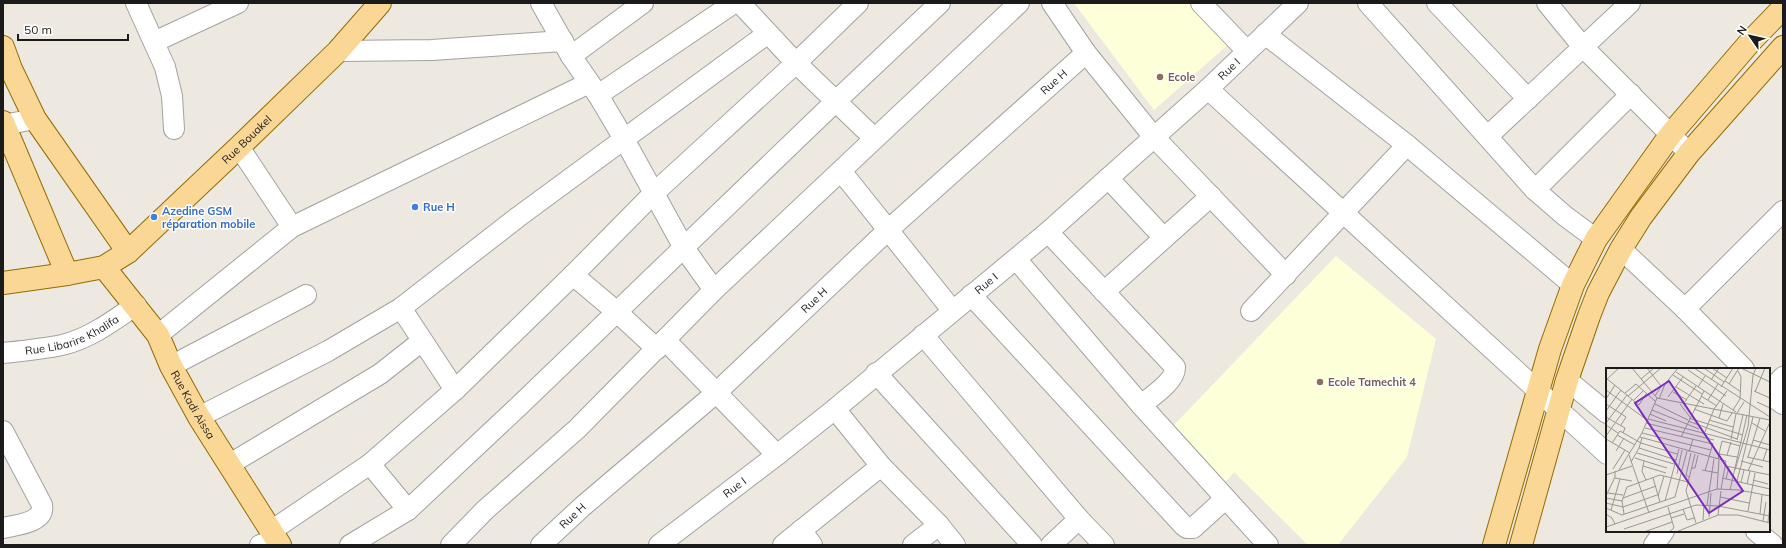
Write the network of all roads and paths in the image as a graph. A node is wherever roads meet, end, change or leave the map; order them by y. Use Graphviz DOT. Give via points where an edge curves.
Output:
graph roads {
  1 [pos="136,3"];
  2 [pos="238,3"];
  3 [pos="540,3"];
  4 [pos="643,3"];
  5 [pos="734,3"];
  6 [pos="740,3"];
  7 [pos="858,3"];
  8 [pos="940,3"];
  9 [pos="1019,3"];
  10 [pos="1052,3"];
  11 [pos="1201,3"];
  12 [pos="1298,3"];
  13 [pos="1436,3"];
  14 [pos="1547,3"];
  15 [pos="1630,3"];
  16 [pos="374,6"];
  17 [pos="1378,6"];
  18 [pos="1783,8"];
  19 [pos="767,34"];
  20 [pos="1265,34"];
  21 [pos="154,42"];
  22 [pos="3,47"];
  23 [pos="1583,47"];
  24 [pos="567,48"];
  25 [pos="1783,48"];
  26 [pos="338,50"];
  27 [pos="1247,51"];
  28 [pos="1086,53"];
  29 [pos="796,64"];
  30 [pos="593,89"];
  31 [pos="1208,90"];
  32 [pos="1631,94"];
  33 [pos="1528,99"];
  34 [pos="835,102"];
  35 [pos="35,119"];
  36 [pos="3,124"];
  37 [pos="174,129"];
  38 [pos="1672,134"];
  39 [pos="1154,136"];
  40 [pos="1488,136"];
  41 [pos="874,138"];
  42 [pos="624,139"];
  43 [pos="1407,145"];
  44 [pos="239,147"];
  45 [pos="1689,153"];
  46 [pos="841,171"];
  47 [pos="1108,178"];
  48 [pos="1535,190"];
  49 [pos="654,194"];
  50 [pos="1211,196"];
  51 [pos="1783,211"];
  52 [pos="1343,213"];
  53 [pos="292,227"];
  54 [pos="887,232"];
  55 [pos="1048,232"];
  56 [pos="1164,238"];
  57 [pos="1596,239"];
  58 [pos="684,248"];
  59 [pos="1621,249"];
  60 [pos="128,252"];
  61 [pos="1016,259"];
  62 [pos="104,267"];
  63 [pos="67,274"];
  64 [pos="573,275"];
  65 [pos="1286,275"];
  66 [pos="3,283"];
  67 [pos="1573,285"];
  68 [pos="714,290"];
  69 [pos="1104,292"];
  70 [pos="306,295"];
  71 [pos="971,295"];
  72 [pos="136,305"];
  73 [pos="401,308"];
  74 [pos="1685,308"];
  75 [pos="952,310"];
  76 [pos="1251,311"];
  77 [pos="617,312"];
  78 [pos="158,335"];
  79 [pos="923,335"];
  80 [pos="422,341"];
  81 [pos="661,345"];
  82 [pos="3,353"];
  83 [pos="171,366"];
  84 [pos="1743,368"];
  85 [pos="876,373"];
  86 [pos="1783,377"];
  87 [pos="1567,380"];
  88 [pos="1538,389"];
  89 [pos="455,390"];
  90 [pos="1770,392"];
  91 [pos="716,393"];
  92 [pos="1770,394"];
  93 [pos="1783,404"];
  94 [pos="1141,405"];
  95 [pos="835,409"];
  96 [pos="1559,409"];
  97 [pos="1606,412"];
  98 [pos="199,417"];
  99 [pos="3,431"];
  100 [pos="1606,453"];
  101 [pos="777,455"];
  102 [pos="230,464"];
  103 [pos="370,464"];
  104 [pos="881,466"];
  105 [pos="1226,499"];
  106 [pos="408,510"];
  107 [pos="1079,519"];
  108 [pos="939,525"];
  109 [pos="3,528"];
  110 [pos="1663,532"];
  111 [pos="1757,532"];
  112 [pos="807,538"];
  113 [pos="272,540"];
  114 [pos="350,545"];
  115 [pos="451,545"];
  116 [pos="541,545"];
  117 [pos="659,545"];
  118 [pos="783,545"];
  119 [pos="913,545"];
  120 [pos="956,545"];
  121 [pos="1032,545"];
  122 [pos="1051,545"];
  123 [pos="1104,545"];
  124 [pos="1268,545"];
  125 [pos="1494,545"];
  126 [pos="1521,545"];
  127 [pos="1654,545"];
  128 [pos="1773,545"];
  1 -- 21 [label="street"];
  2 -- 21 [label="street"];
  3 -- 24 [label="street"];
  4 -- 24 [label="street"];
  5 -- 30 [label="street"];
  6 -- 19 [label="street"];
  7 -- 29 [label="street"];
  8 -- 34 [label="street"];
  9 -- 41 [label="street"];
  10 -- 28 [label="street"];
  11 -- 27 [label="street"];
  12 -- 20 [label="street, Rue I"];
  13 -- 33 [label="street"];
  14 -- 23 [label="street"];
  15 -- 23 [label="street"];
  16 -- 26 [label="main road, Rue Bouakel"];
  17 -- 40 [label="street"];
  18 -- 38 [label="main road" via="1751,40"];
  19 -- 29 [label="street"];
  19 -- 42 [label="street"];
  20 -- 27 [label="street, Rue I"];
  20 -- 43 [label="street"];
  21 -- 37 [label="street" via="165,67 172,96"];
  22 -- 35 [label="main road"];
  23 -- 32 [label="street"];
  23 -- 33 [label="street"];
  24 -- 26 [label="street"];
  24 -- 30 [label="street"];
  25 -- 45 [label="main road"];
  26 -- 44 [label="main road, Rue Bouakel"];
  27 -- 31 [label="street, Rue I"];
  28 -- 39 [label="street"];
  28 -- 54 [label="street, Rue H"];
  29 -- 34 [label="street"];
  29 -- 49 [label="street"];
  30 -- 42 [label="street"];
  30 -- 53 [label="street"];
  31 -- 39 [label="street, Rue I"];
  31 -- 52 [label="street"];
  32 -- 38 [label="street"];
  32 -- 48 [label="street"];
  33 -- 40 [label="street"];
  34 -- 41 [label="street"];
  34 -- 58 [label="street"];
  35 -- 36 [label="street"];
  35 -- 60 [label="main road"];
  36 -- 63 [label="main road"];
  38 -- 45 [label="street"];
  38 -- 57 [label="main road"];
  39 -- 47 [label="street, Rue I"];
  39 -- 50 [label="street"];
  40 -- 48 [label="street"];
  41 -- 46 [label="street"];
  42 -- 49 [label="street"];
  42 -- 73 [label="street"];
  43 -- 52 [label="street"];
  43 -- 67 [label="street"];
  44 -- 53 [label="street"];
  44 -- 60 [label="main road, Rue Bouakel"];
  45 -- 59 [label="main road" via="1641,217"];
  46 -- 54 [label="street"];
  46 -- 68 [label="street"];
  47 -- 55 [label="street, Rue I"];
  47 -- 56 [label="street"];
  48 -- 57 [label="street"];
  49 -- 58 [label="street"];
  49 -- 64 [label="street"];
  50 -- 56 [label="street"];
  50 -- 65 [label="street"];
  51 -- 74 [label="street"];
  52 -- 65 [label="street"];
  52 -- 88 [label="street"];
  53 -- 78 [label="street"];
  54 -- 75 [label="street"];
  54 -- 91 [label="street, Rue H"];
  55 -- 61 [label="street, Rue I"];
  55 -- 69 [label="street"];
  56 -- 69 [label="street"];
  57 -- 67 [label="main road"];
  58 -- 68 [label="street"];
  58 -- 77 [label="street"];
  59 -- 74 [label="street"];
  59 -- 87 [label="main road" via="1591,310"];
  60 -- 62 [label="main road, Rue Bouakel"];
  61 -- 71 [label="street, Rue I"];
  61 -- 94 [label="street"];
  62 -- 63 [label="main road"];
  62 -- 72 [label="main road, Rue Kadi Aissa"];
  63 -- 66 [label="main road"];
  64 -- 77 [label="street"];
  64 -- 89 [label="street"];
  65 -- 76 [label="street"];
  67 -- 88 [label="main road"];
  68 -- 81 [label="street"];
  69 -- 94 [label="street" via="1175,368 1171,380"];
  70 -- 83 [label="street"];
  71 -- 75 [label="street, Rue I"];
  71 -- 105 [label="street" via="1184,526 1193,528"];
  72 -- 78 [label="main road, Rue Kadi Aissa"];
  72 -- 82 [label="street, Rue Libarire Khalifa" via="104,327 80,339 63,345"];
  73 -- 80 [label="street"];
  73 -- 98 [label="street" via="328,351"];
  74 -- 84 [label="street"];
  75 -- 79 [label="street, Rue I"];
  77 -- 81 [label="street"];
  77 -- 106 [label="street"];
  78 -- 83 [label="main road, Rue Kadi Aissa"];
  79 -- 85 [label="street, Rue I"];
  79 -- 107 [label="street"];
  80 -- 89 [label="street"];
  80 -- 102 [label="street" via="380,374"];
  81 -- 91 [label="street"];
  81 -- 115 [label="street" via="577,429 485,510"];
  83 -- 98 [label="main road, Rue Kadi Aissa"];
  85 -- 95 [label="street, Rue I"];
  85 -- 121 [label="street"];
  86 -- 90 [label="street"];
  87 -- 96 [label="main road"];
  87 -- 97 [label="street"];
  88 -- 96 [label="street"];
  88 -- 125 [label="main road"];
  89 -- 103 [label="street"];
  91 -- 101 [label="street"];
  91 -- 116 [label="street, Rue H"];
  92 -- 93 [label="street"];
  94 -- 105 [label="street"];
  95 -- 101 [label="street, Rue I"];
  95 -- 104 [label="street"];
  96 -- 100 [label="street"];
  96 -- 126 [label="main road"];
  98 -- 102 [label="main road, Rue Kadi Aissa"];
  99 -- 109 [label="street" via="42,506 40,517"];
  101 -- 117 [label="street, Rue I"];
  102 -- 113 [label="main road, Rue Kadi Aissa"];
  103 -- 106 [label="street"];
  103 -- 113 [label="street"];
  104 -- 108 [label="street"];
  104 -- 112 [label="street"];
  105 -- 124 [label="street"];
  106 -- 114 [label="street"];
  107 -- 122 [label="street"];
  107 -- 123 [label="street"];
  108 -- 119 [label="street"];
  108 -- 120 [label="street"];
  110 -- 127 [label="street"];
  111 -- 128 [label="street"];
  112 -- 118 [label="street"];
}
